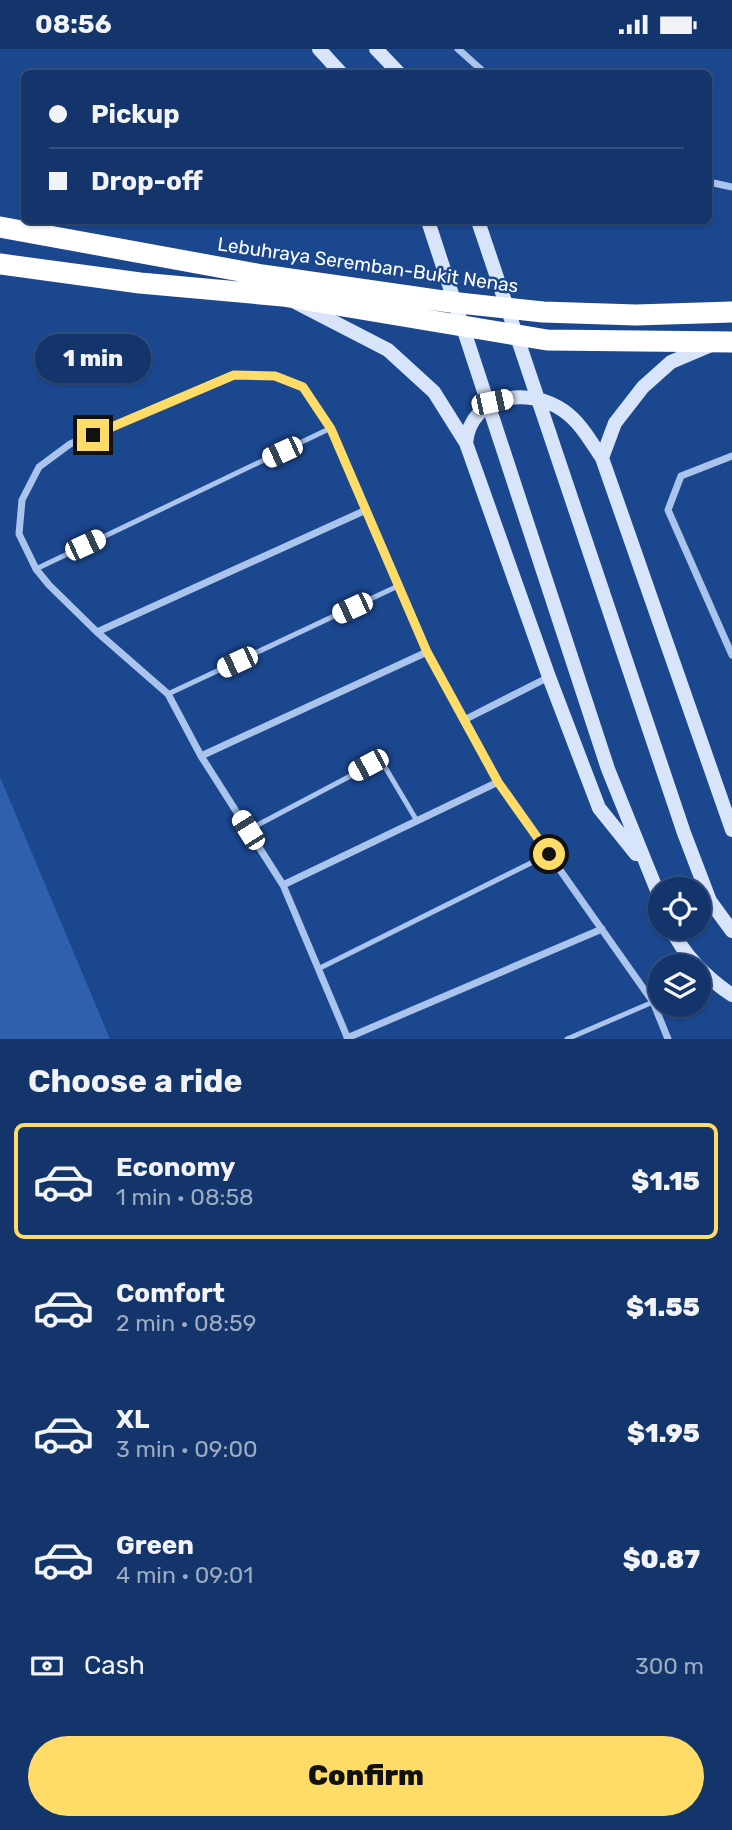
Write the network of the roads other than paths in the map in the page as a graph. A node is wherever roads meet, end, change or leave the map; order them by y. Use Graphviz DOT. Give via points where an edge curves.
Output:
graph roads {
  1 [pos="319,49"];
  2 [pos="376,49"];
  3 [pos="458,49"];
  4 [pos="338,70"];
  5 [pos="396,70"];
  6 [pos="482,70"];
  7 [pos="712,183"];
  8 [pos="732,187"];
  9 [pos="429,224"];
  10 [pos="479,224"];
  11 [pos="0,227"];
  12 [pos="0,264"];
  13 [pos="283,296"];
  14 [pos="732,312"];
  15 [pos="724,343"];
  16 [pos="331,429"];
  17 [pos="466,443"];
  18 [pos="732,456"];
  19 [pos="603,458"];
  20 [pos="366,510"];
  21 [pos="36,569"];
  22 [pos="398,586"];
  23 [pos="97,632"];
  24 [pos="730,641"];
  25 [pos="427,652"];
  26 [pos="732,655"];
  27 [pos="549,677"];
  28 [pos="168,695"];
  29 [pos="464,720"];
  30 [pos="201,756"];
  31 [pos="498,782"];
  32 [pos="417,821"];
  33 [pos="248,830"];
  34 [pos="732,830"];
  35 [pos="549,854"];
  36 [pos="648,869"];
  37 [pos="651,877"];
  38 [pos="282,885"];
  39 [pos="601,929"];
  40 [pos="732,931"];
  41 [pos="676,940"];
  42 [pos="318,969"];
  43 [pos="648,995"];
  44 [pos="732,995"];
  45 [pos="648,1004"];
  46 [pos="659,1017"];
  47 [pos="347,1039"];
  48 [pos="567,1039"];
  49 [pos="668,1039"];
  1 -- 4 [label="street"];
  2 -- 5 [label="street"];
  3 -- 6 [label="street"];
  7 -- 8 [label="street"];
  9 -- 36 [label="street" via="608,769"];
  10 -- 40 [label="street" via="684,833 710,901"];
  11 -- 14 [label="highway, Lebuhraya Seremban-Bukit Nenas" via="262,275 476,305 636,315"];
  12 -- 13 [label="highway"];
  13 -- 15 [label="highway" via="547,340"];
  13 -- 17 [label="street" via="388,349 434,392"];
  15 -- 19 [label="street" via="671,362 643,387 615,423"];
  16 -- 20 [label="street"];
  16 -- 21 [label="lane"];
  16 -- 21 [label="street" via="303,387 275,376 234,375 70,445 39,467 22,500 19,534"];
  17 -- 19 [label="street" via="473,418 492,402 517,397 549,402 566,412"];
  17 -- 27 [label="street"];
  18 -- 24 [label="street" via="681,476 668,510"];
  19 -- 34 [label="street"];
  20 -- 22 [label="street"];
  20 -- 23 [label="street"];
  21 -- 23 [label="street"];
  22 -- 25 [label="street"];
  22 -- 28 [label="lane"];
  23 -- 28 [label="street"];
  24 -- 26 [label="street"];
  25 -- 29 [label="street"];
  25 -- 30 [label="street"];
  27 -- 29 [label="street"];
  27 -- 36 [label="street" via="598,808"];
  28 -- 30 [label="street"];
  29 -- 31 [label="street"];
  30 -- 33 [label="street"];
  31 -- 32 [label="street"];
  31 -- 35 [label="street"];
  32 -- 33 [label="lane" via="385,768 375,763"];
  32 -- 38 [label="street"];
  33 -- 38 [label="street"];
  35 -- 39 [label="street"];
  35 -- 42 [label="lane"];
  36 -- 37 [label="street"];
  38 -- 42 [label="street"];
  39 -- 43 [label="street"];
  39 -- 47 [label="street"];
  41 -- 44 [label="street"];
  42 -- 47 [label="street"];
  45 -- 48 [label="lane"];
  46 -- 49 [label="street"];
}
